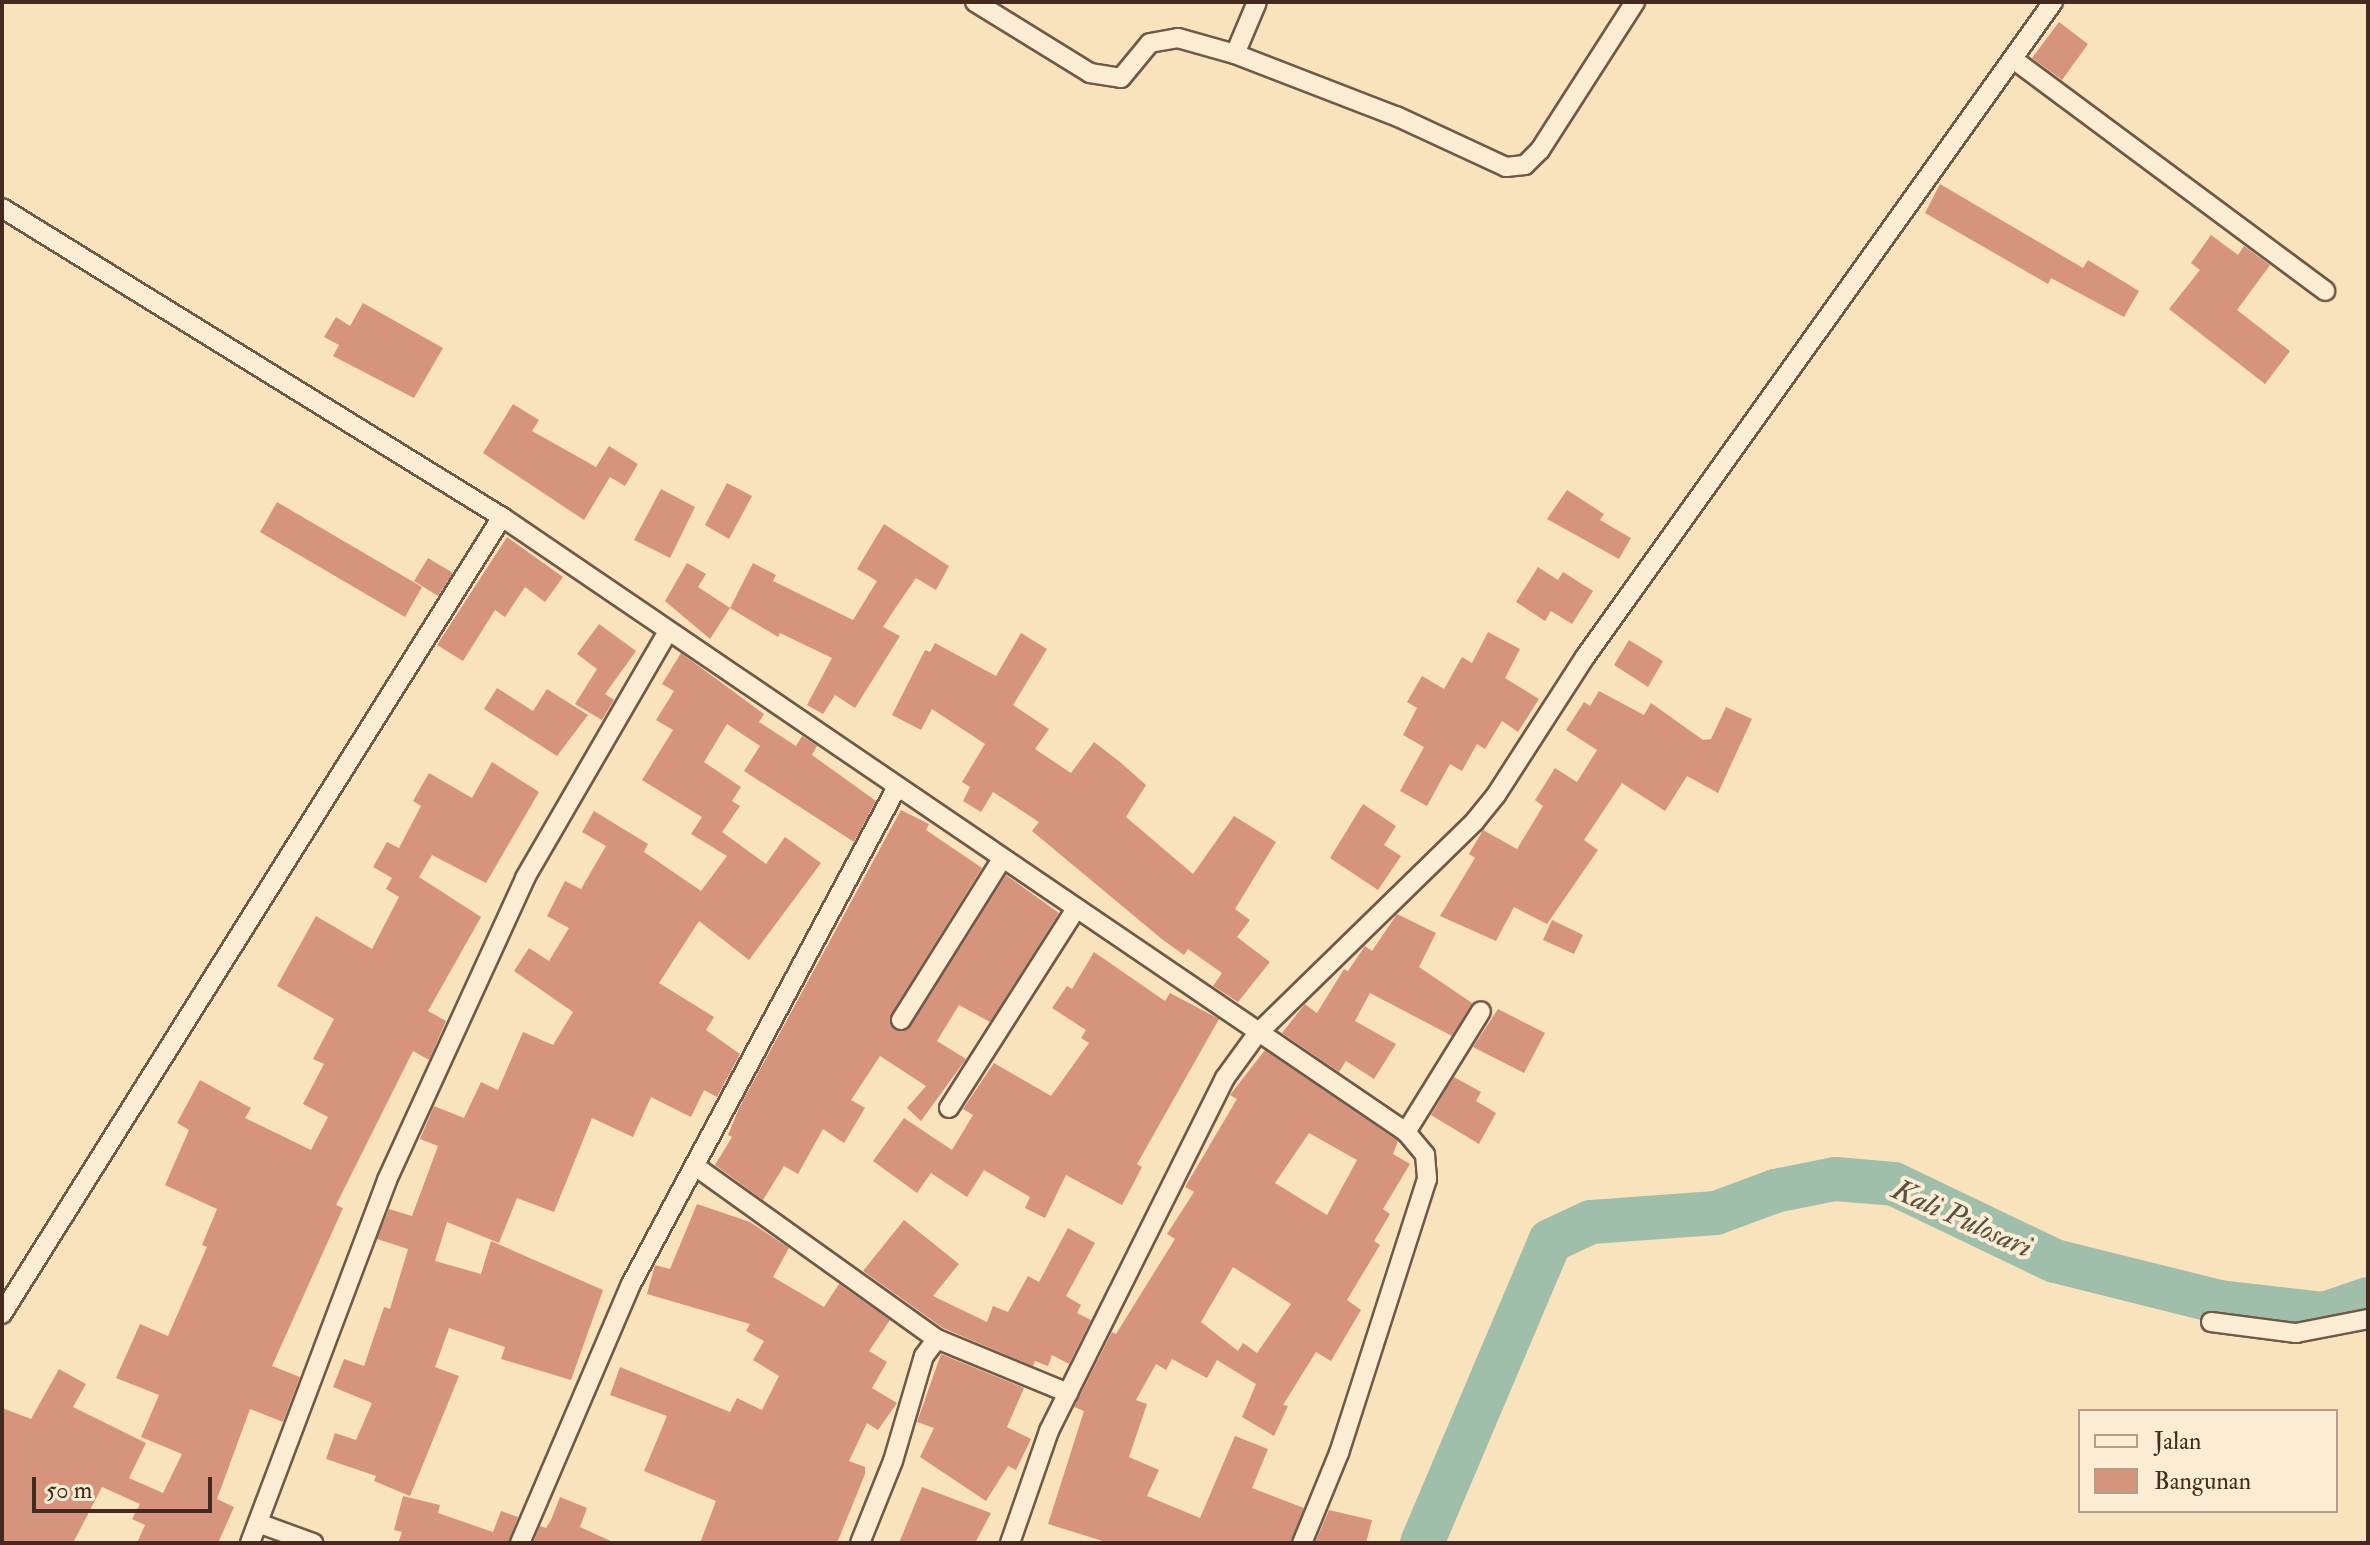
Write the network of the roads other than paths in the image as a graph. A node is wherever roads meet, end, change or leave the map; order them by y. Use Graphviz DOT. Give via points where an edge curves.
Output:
graph roads {
  1 [pos="975,2"];
  2 [pos="1257,2"];
  3 [pos="1635,2"];
  4 [pos="2053,2"];
  5 [pos="1235,54"];
  6 [pos="2013,59"];
  7 [pos="2,208"];
  8 [pos="2325,291"];
  9 [pos="502,517"];
  10 [pos="668,631"];
  11 [pos="897,787"];
  12 [pos="1002,859"];
  13 [pos="1075,910"];
  14 [pos="1481,1011"];
  15 [pos="901,1020"];
  16 [pos="1257,1034"];
  17 [pos="949,1108"];
  18 [pos="1406,1132"];
  19 [pos="695,1166"];
  20 [pos="2,1314"];
  21 [pos="2368,1319"];
  22 [pos="2211,1322"];
  23 [pos="937,1339"];
  24 [pos="1068,1393"];
  25 [pos="258,1523"];
  26 [pos="250,1543"];
  27 [pos="313,1543"];
  28 [pos="520,1543"];
  29 [pos="860,1543"];
  30 [pos="1010,1543"];
  31 [pos="1302,1543"];
  1 -- 5 [label="street" via="1062,58 1109,78 1121,78 1160,39"];
  2 -- 5 [label="street"];
  3 -- 5 [label="street" via="1540,150 1525,165 1506,167 1396,116"];
  4 -- 6 [label="street"];
  6 -- 8 [label="street"];
  6 -- 16 [label="street" via="1585,657 1496,795"];
  7 -- 9 [label="street"];
  9 -- 10 [label="street"];
  9 -- 20 [label="street"];
  10 -- 11 [label="street"];
  10 -- 25 [label="street" via="525,878 387,1180"];
  11 -- 12 [label="street"];
  11 -- 19 [label="street"];
  12 -- 13 [label="street"];
  12 -- 15 [label="street"];
  13 -- 16 [label="street"];
  13 -- 17 [label="street"];
  14 -- 18 [label="street"];
  16 -- 18 [label="street"];
  16 -- 24 [label="street" via="1225,1078"];
  18 -- 31 [label="street" via="1425,1155 1427,1179 1339,1453"];
  19 -- 23 [label="street"];
  19 -- 28 [label="street" via="630,1286"];
  21 -- 22 [label="street" via="2296,1333"];
  23 -- 24 [label="street"];
  23 -- 29 [label="street" via="924,1356 893,1461"];
  24 -- 30 [label="street"];
  25 -- 26 [label="street"];
  25 -- 27 [label="street"];
}
